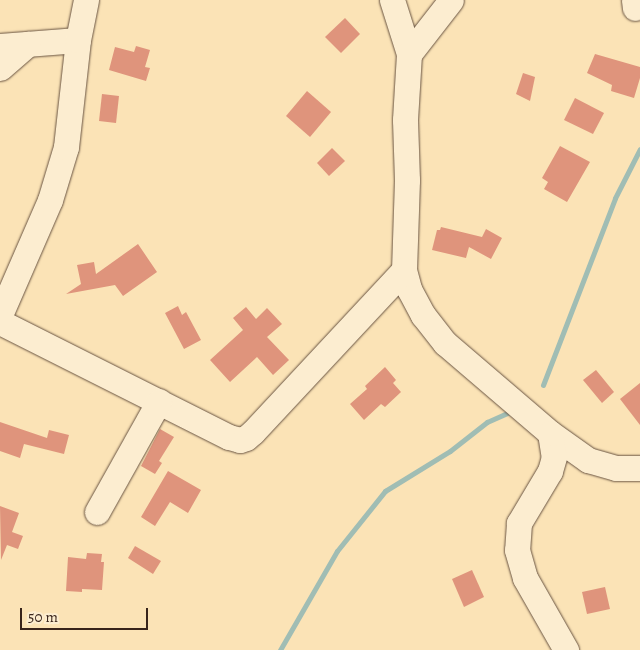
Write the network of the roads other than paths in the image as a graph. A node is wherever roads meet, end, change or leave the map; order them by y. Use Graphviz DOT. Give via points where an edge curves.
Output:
graph roads {
  1 [pos="86,0"];
  2 [pos="392,0"];
  3 [pos="451,0"];
  4 [pos="78,40"];
  5 [pos="28,44"];
  6 [pos="0,46"];
  7 [pos="409,54"];
  8 [pos="0,68"];
  9 [pos="404,270"];
  10 [pos="0,315"];
  11 [pos="0,322"];
  12 [pos="159,401"];
  13 [pos="550,433"];
  14 [pos="640,468"];
  15 [pos="97,512"];
  16 [pos="566,650"];
  1 -- 4 [label="street"];
  2 -- 7 [label="street"];
  3 -- 7 [label="street"];
  4 -- 5 [label="street"];
  4 -- 10 [label="street" via="66,147 50,200"];
  5 -- 6 [label="street"];
  5 -- 8 [label="street"];
  7 -- 9 [label="street"];
  9 -- 12 [label="street" via="246,438 229,437"];
  9 -- 13 [label="street" via="409,289 423,315 445,344"];
  11 -- 12 [label="street"];
  12 -- 15 [label="street"];
  13 -- 14 [label="street" via="588,460 616,468"];
  13 -- 16 [label="street" via="554,457 550,471 519,523 517,550 525,578"];
}
